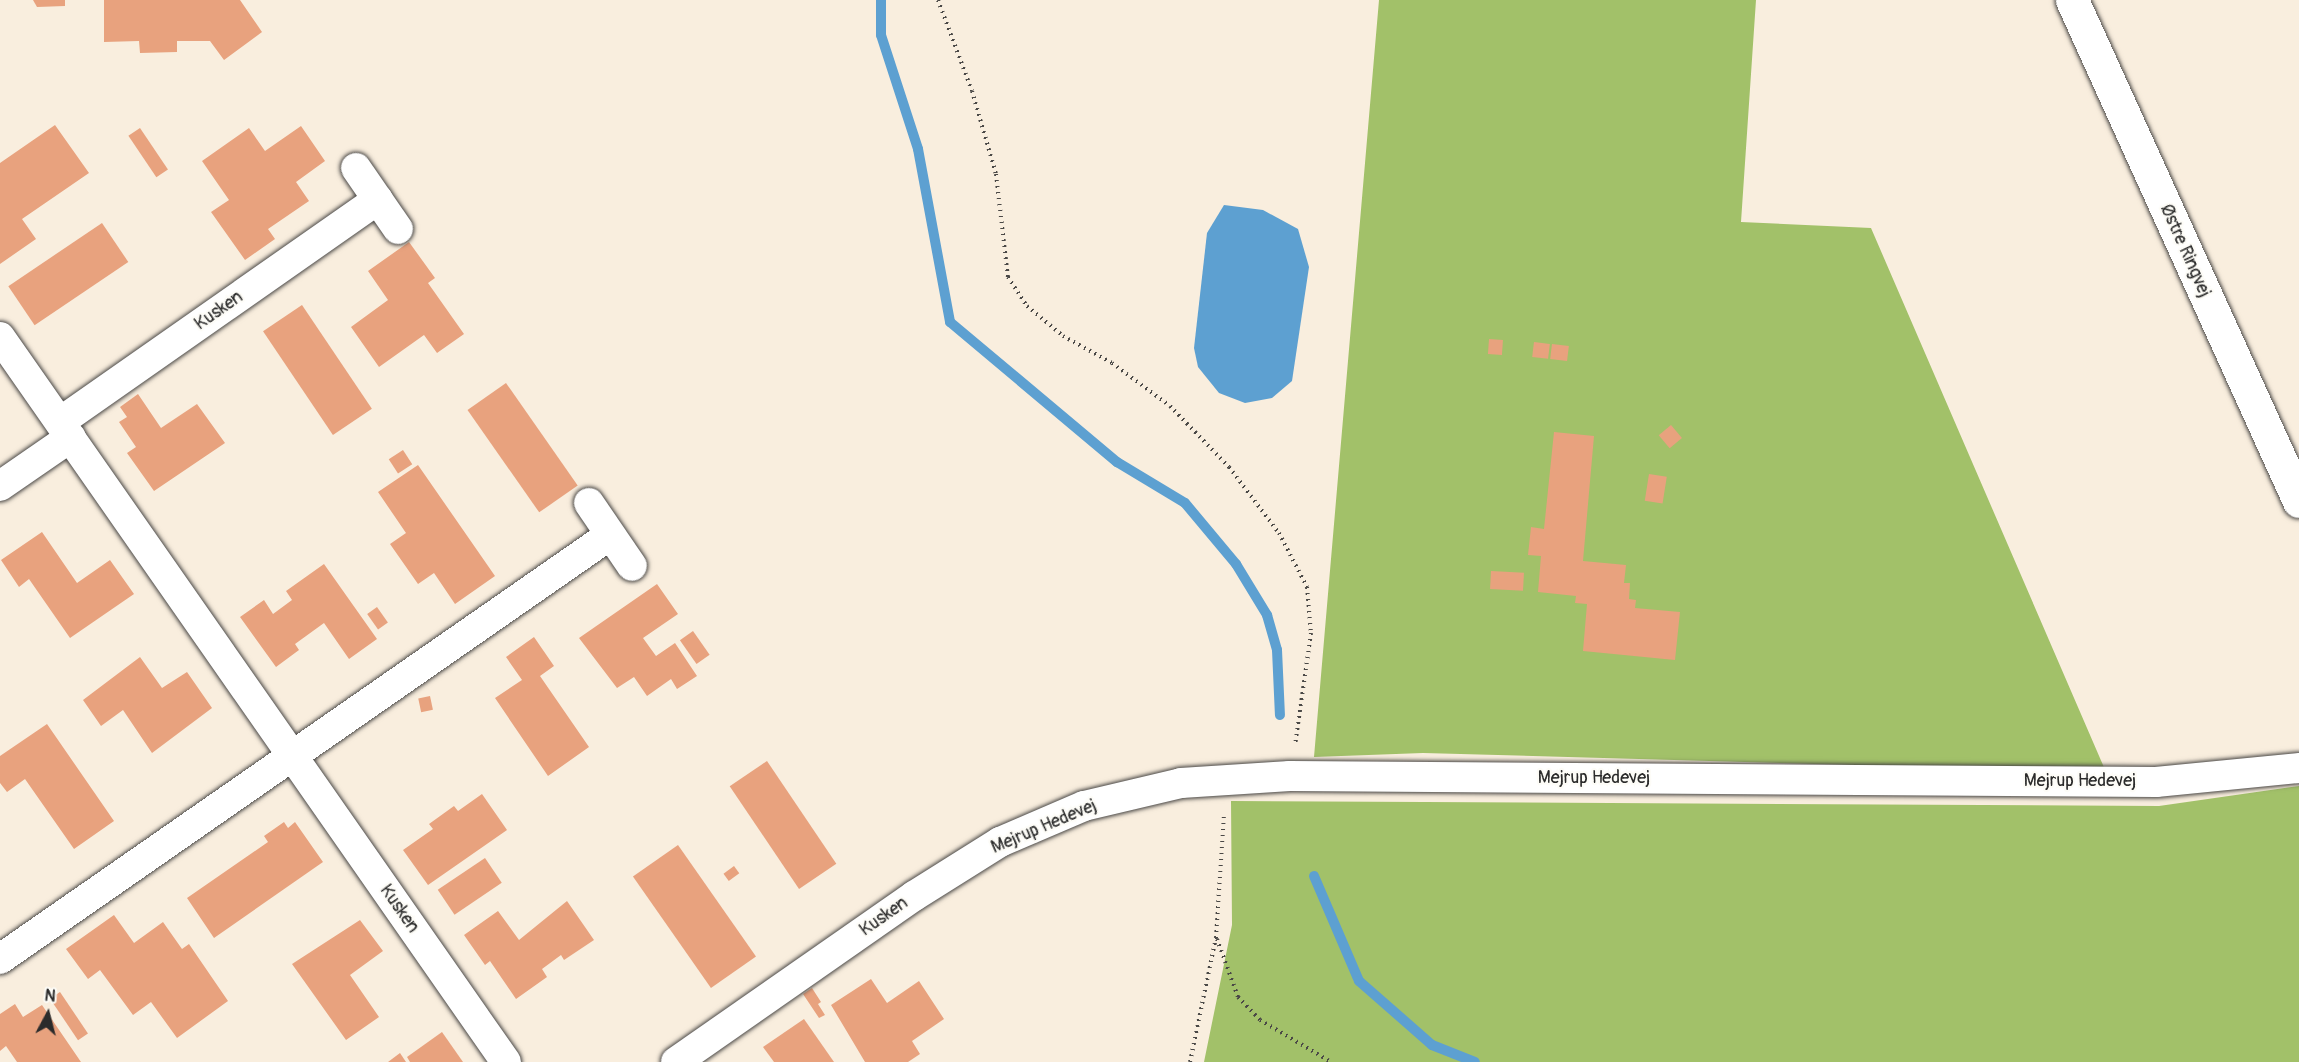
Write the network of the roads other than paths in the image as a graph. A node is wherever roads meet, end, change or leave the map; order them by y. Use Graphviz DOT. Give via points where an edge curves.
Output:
graph roads {
  1 [pos="2072,0"];
  2 [pos="356,168"];
  3 [pos="378,199"];
  4 [pos="398,229"];
  5 [pos="0,337"];
  6 [pos="65,430"];
  7 [pos="0,486"];
  8 [pos="2299,501"];
  9 [pos="589,503"];
  10 [pos="610,535"];
  11 [pos="632,566"];
  12 [pos="292,756"];
  13 [pos="2299,768"];
  14 [pos="914,896"];
  15 [pos="0,959"];
  16 [pos="506,1062"];
  17 [pos="676,1062"];
  1 -- 8 [label="street, Østre Ringvej"];
  2 -- 3 [label="street"];
  3 -- 4 [label="street"];
  3 -- 6 [label="street, Kusken"];
  5 -- 6 [label="street, Kusken"];
  6 -- 7 [label="street, Kusken"];
  6 -- 12 [label="street, Kusken"];
  9 -- 10 [label="street"];
  10 -- 11 [label="street"];
  10 -- 12 [label="street"];
  12 -- 15 [label="street"];
  12 -- 16 [label="street, Kusken"];
  13 -- 14 [label="street, Mejrup Hedevej" via="2156,782 1290,776 1181,783 1084,806 1000,842"];
  14 -- 17 [label="street, Kusken"];
}
